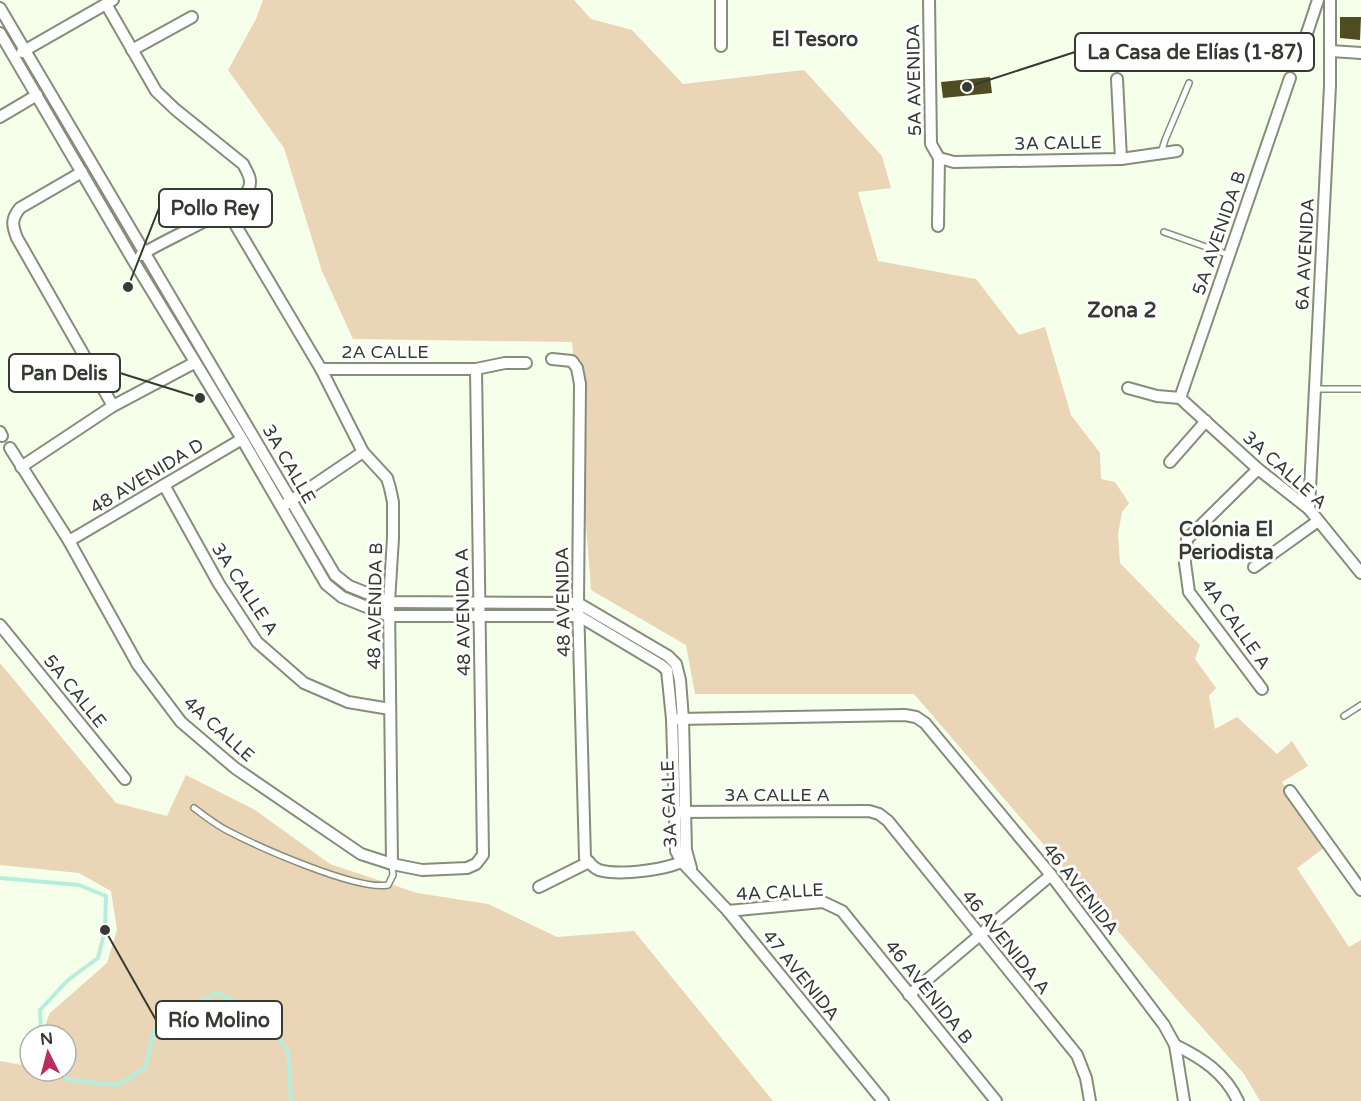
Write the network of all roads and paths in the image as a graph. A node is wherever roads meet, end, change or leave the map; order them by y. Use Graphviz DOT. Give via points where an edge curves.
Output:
graph roads {
  1 [pos="721,0"];
  2 [pos="929,0"];
  3 [pos="1318,0"];
  4 [pos="1330,0"];
  5 [pos="109,2"];
  6 [pos="0,8"];
  7 [pos="192,16"];
  8 [pos="0,33"];
  9 [pos="721,46"];
  10 [pos="26,50"];
  11 [pos="132,50"];
  12 [pos="1331,51"];
  13 [pos="1361,53"];
  14 [pos="14,57"];
  15 [pos="1296,63"];
  16 [pos="1290,78"];
  17 [pos="1117,79"];
  18 [pos="1189,83"];
  19 [pos="37,95"];
  20 [pos="0,117"];
  21 [pos="1177,151"];
  22 [pos="1161,153"];
  23 [pos="939,158"];
  24 [pos="1121,159"];
  25 [pos="82,172"];
  26 [pos="226,209"];
  27 [pos="938,226"];
  28 [pos="1164,232"];
  29 [pos="145,252"];
  30 [pos="1229,255"];
  31 [pos="133,260"];
  32 [pos="552,360"];
  33 [pos="194,363"];
  34 [pos="526,363"];
  35 [pos="321,369"];
  36 [pos="476,369"];
  37 [pos="1128,388"];
  38 [pos="1315,389"];
  39 [pos="1361,389"];
  40 [pos="1180,398"];
  41 [pos="113,406"];
  42 [pos="1206,421"];
  43 [pos="242,439"];
  44 [pos="10,448"];
  45 [pos="363,452"];
  46 [pos="1170,462"];
  47 [pos="21,467"];
  48 [pos="1258,468"];
  49 [pos="164,485"];
  50 [pos="292,501"];
  51 [pos="281,508"];
  52 [pos="1310,509"];
  53 [pos="1318,521"];
  54 [pos="69,541"];
  55 [pos="1254,567"];
  56 [pos="1361,573"];
  57 [pos="389,602"];
  58 [pos="479,603"];
  59 [pos="578,603"];
  60 [pos="480,615"];
  61 [pos="389,616"];
  62 [pos="579,616"];
  63 [pos="0,624"];
  64 [pos="1262,689"];
  65 [pos="1361,705"];
  66 [pos="390,709"];
  67 [pos="1344,716"];
  68 [pos="678,719"];
  69 [pos="125,779"];
  70 [pos="1290,791"];
  71 [pos="194,808"];
  72 [pos="679,812"];
  73 [pos="879,814"];
  74 [pos="483,855"];
  75 [pos="685,860"];
  76 [pos="589,862"];
  77 [pos="392,864"];
  78 [pos="693,871"];
  79 [pos="1051,875"];
  80 [pos="538,886"];
  81 [pos="1361,890"];
  82 [pos="834,905"];
  83 [pos="728,911"];
  84 [pos="979,935"];
  85 [pos="909,995"];
  86 [pos="1175,1045"];
  87 [pos="883,1101"];
  88 [pos="996,1101"];
  89 [pos="1090,1101"];
  90 [pos="1184,1101"];
  91 [pos="1238,1101"];
  1 -- 9 [label="street"];
  2 -- 23 [label="street, 5A AVENIDA" via="931,144"];
  3 -- 15 [label="street"];
  4 -- 12 [label="street, 6A AVENIDA"];
  5 -- 10 [label="street"];
  5 -- 11 [label="street"];
  6 -- 10 [label="street, 3A CALLE"];
  7 -- 11 [label="street"];
  8 -- 14 [label="street, 3A CALLE"];
  10 -- 14 [label="street"];
  10 -- 29 [label="street, 3A CALLE"];
  11 -- 26 [label="street" via="156,91 243,164 249,175 248,193"];
  12 -- 13 [label="street"];
  12 -- 38 [label="street, 6A AVENIDA"];
  14 -- 19 [label="street, 3A CALLE"];
  16 -- 30 [label="street, 5A AVENIDA B"];
  17 -- 24 [label="street"];
  18 -- 22 [label="lane"];
  19 -- 20 [label="street"];
  19 -- 25 [label="street, 3A CALLE"];
  21 -- 22 [label="street, 3A CALLE"];
  22 -- 24 [label="street, 3A CALLE"];
  23 -- 24 [label="street, 3A CALLE" via="954,162"];
  23 -- 27 [label="street, 5A AVENIDA"];
  25 -- 31 [label="street, 3A CALLE"];
  25 -- 41 [label="street" via="21,208 12,224"];
  26 -- 29 [label="street"];
  26 -- 35 [label="street, 2A CALLE"];
  28 -- 30 [label="lane"];
  29 -- 31 [label="street"];
  29 -- 50 [label="street, 3A CALLE"];
  30 -- 40 [label="street, 5A AVENIDA B"];
  31 -- 33 [label="street, 3A CALLE"];
  32 -- 59 [label="street, 48 AVENIDA" via="572,361 580,384"];
  33 -- 41 [label="street"];
  33 -- 43 [label="street, 3A CALLE"];
  34 -- 36 [label="street, 2A CALLE"];
  35 -- 36 [label="street, 2A CALLE"];
  35 -- 45 [label="street, 48 AVENIDA B"];
  36 -- 58 [label="street, 48 AVENIDA A"];
  37 -- 40 [label="street"];
  38 -- 39 [label="lane"];
  38 -- 52 [label="street, 6A AVENIDA"];
  40 -- 42 [label="street, 3A CALLE A"];
  41 -- 47 [label="street"];
  42 -- 46 [label="street"];
  42 -- 48 [label="street, 3A CALLE A"];
  43 -- 49 [label="street, 48 AVENIDA D"];
  43 -- 51 [label="street, 3A CALLE"];
  44 -- 47 [label="street, 4A CALLE"];
  45 -- 50 [label="street"];
  45 -- 57 [label="street, 48 AVENIDA B" via="387,478 393,502"];
  47 -- 54 [label="street, 4A CALLE"];
  48 -- 52 [label="street, 3A CALLE A"];
  48 -- 64 [label="street, 4A CALLE A" via="1187,539 1186,578 1189,592"];
  49 -- 54 [label="street, 48 AVENIDA D"];
  49 -- 66 [label="street, 3A CALLE A" via="256,642 304,683 348,702"];
  50 -- 51 [label="street"];
  50 -- 57 [label="street, 3A CALLE" via="335,575 349,586"];
  51 -- 61 [label="street, 3A CALLE" via="326,584 342,597"];
  52 -- 53 [label="street, 3A CALLE A"];
  53 -- 55 [label="street"];
  53 -- 56 [label="street, 3A CALLE A"];
  54 -- 77 [label="street, 4A CALLE" via="138,665 181,722 235,768 361,854"];
  57 -- 58 [label="street, 3A CALLE"];
  57 -- 61 [label="street, 48 AVENIDA B"];
  58 -- 59 [label="street, 3A CALLE"];
  58 -- 60 [label="street, 48 AVENIDA A"];
  59 -- 62 [label="street, 48 AVENIDA"];
  59 -- 68 [label="street, 3A CALLE" via="668,656 675,664 680,680"];
  60 -- 61 [label="street, 3A CALLE"];
  60 -- 62 [label="street, 3A CALLE"];
  60 -- 74 [label="street, 48 AVENIDA A"];
  61 -- 66 [label="street, 48 AVENIDA B"];
  62 -- 68 [label="street, 3A CALLE" via="667,670"];
  62 -- 76 [label="street, 48 AVENIDA" via="584,852"];
  63 -- 69 [label="street, 5A CALLE"];
  65 -- 67 [label="lane"];
  66 -- 77 [label="street, 48 AVENIDA B"];
  68 -- 72 [label="street, 3A CALLE"];
  68 -- 79 [label="street, 46 AVENIDA" via="916,717"];
  70 -- 81 [label="street"];
  71 -- 77 [label="lane" via="227,831 351,880 388,885 393,875"];
  72 -- 73 [label="street, 3A CALLE A"];
  72 -- 75 [label="street, 3A CALLE"];
  73 -- 84 [label="street, 46 AVENIDA A"];
  74 -- 77 [label="street, 4A CALLE" via="467,868 422,870"];
  75 -- 76 [label="street" via="653,869 617,872 596,870"];
  75 -- 78 [label="street, 3A CALLE"];
  76 -- 80 [label="street"];
  78 -- 83 [label="street, 47 AVENIDA"];
  79 -- 84 [label="street"];
  79 -- 86 [label="street, 46 AVENIDA"];
  82 -- 83 [label="street, 4A CALLE" via="823,902"];
  82 -- 85 [label="street, 46 AVENIDA B"];
  83 -- 87 [label="street, 47 AVENIDA"];
  84 -- 85 [label="street"];
  84 -- 89 [label="street, 46 AVENIDA A" via="1077,1055"];
  85 -- 88 [label="street, 46 AVENIDA B"];
  86 -- 90 [label="street, 46 AVENIDA"];
  86 -- 91 [label="street" via="1215,1069"];
}
